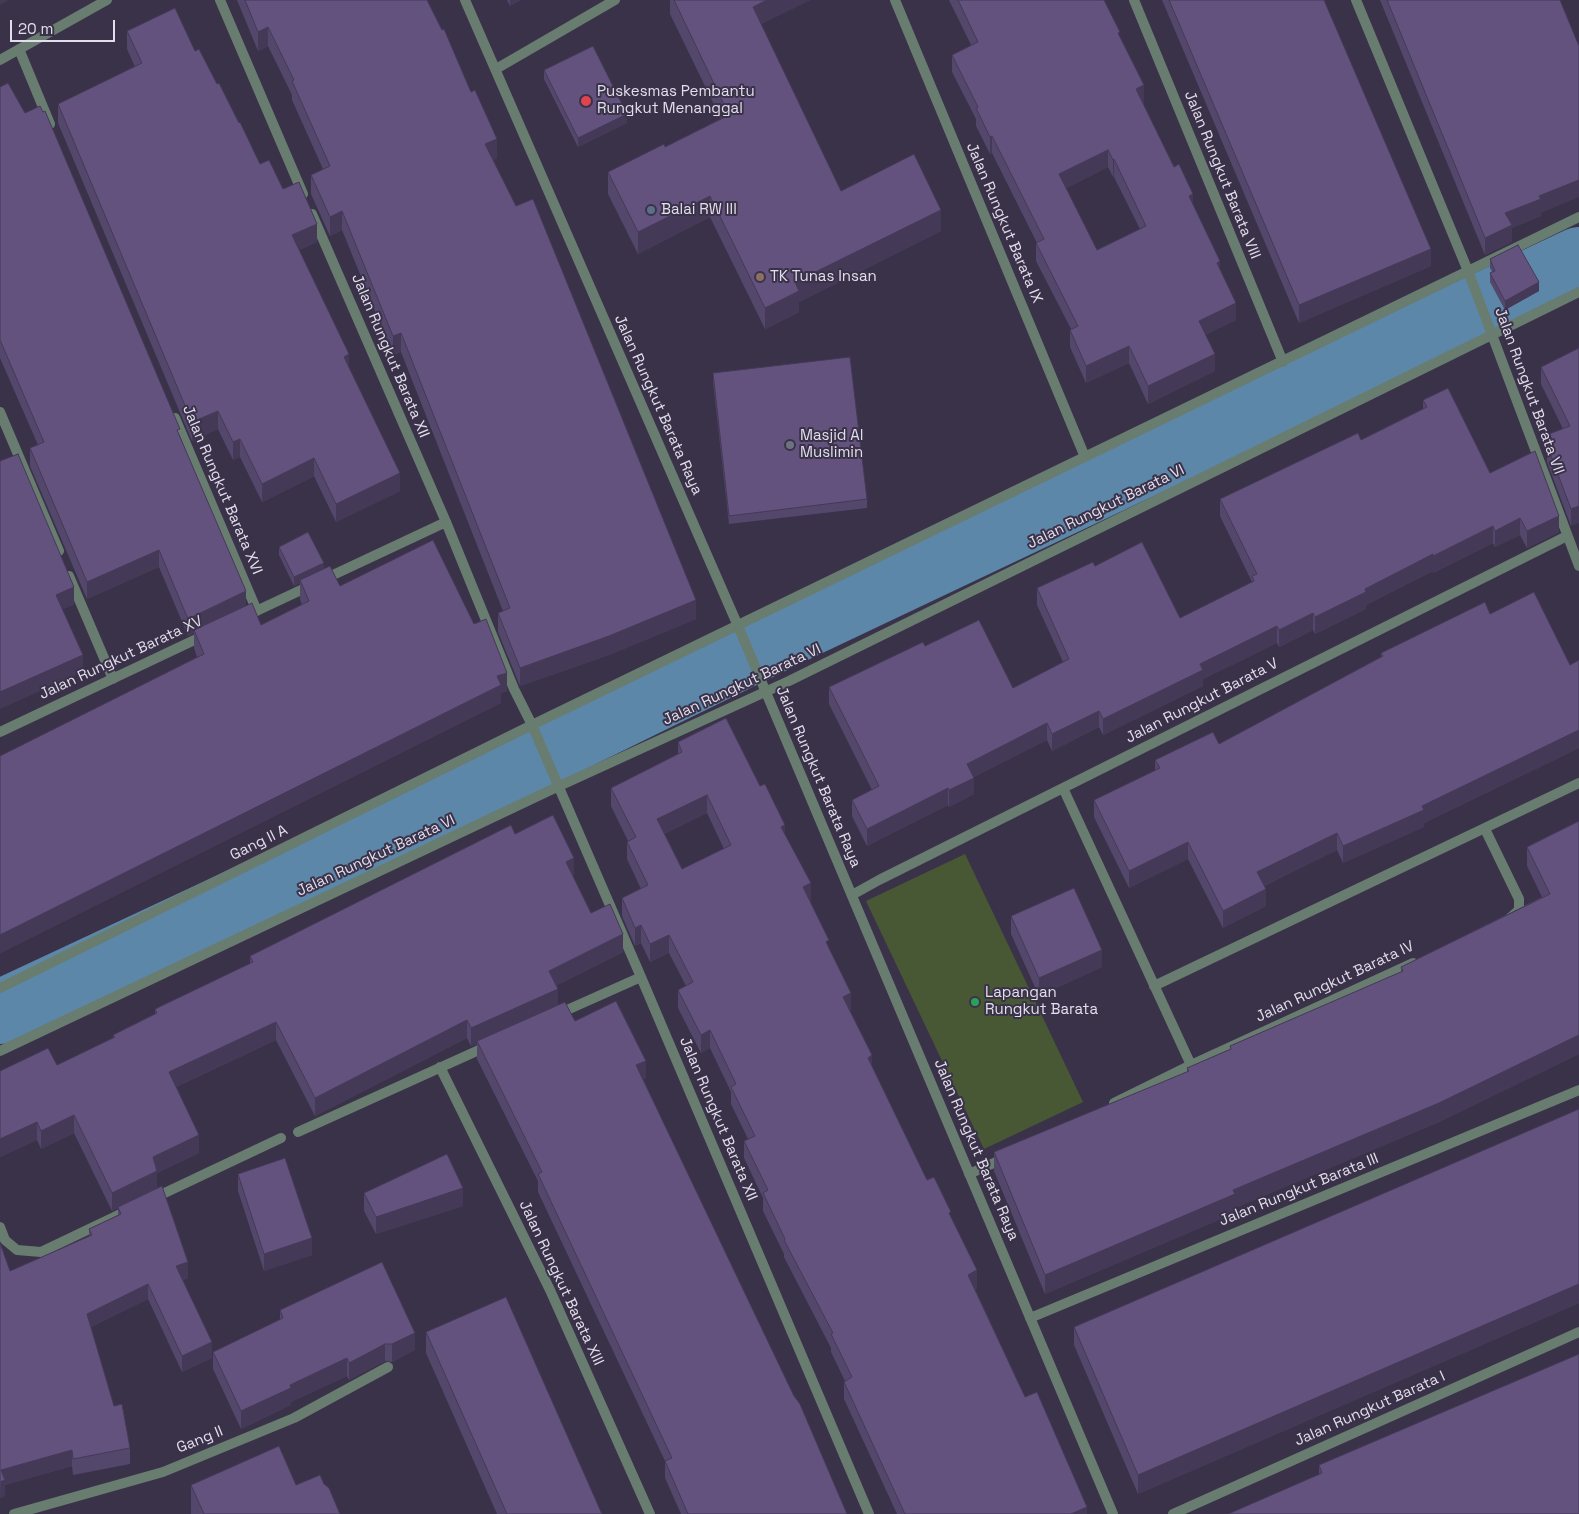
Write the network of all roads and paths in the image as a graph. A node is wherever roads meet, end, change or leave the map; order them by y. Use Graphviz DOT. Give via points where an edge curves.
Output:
graph roads {
  1 [pos="107,0"];
  2 [pos="220,0"];
  3 [pos="466,0"];
  4 [pos="615,0"];
  5 [pos="895,0"];
  6 [pos="1134,0"];
  7 [pos="1356,0"];
  8 [pos="19,49"];
  9 [pos="0,60"];
  10 [pos="496,69"];
  11 [pos="54,132"];
  12 [pos="1579,217"];
  13 [pos="1468,271"];
  14 [pos="1579,292"];
  15 [pos="1492,334"];
  16 [pos="1283,362"];
  17 [pos="171,408"];
  18 [pos="0,412"];
  19 [pos="1085,457"];
  20 [pos="446,522"];
  21 [pos="1567,536"];
  22 [pos="1579,566"];
  23 [pos="256,611"];
  24 [pos="239,619"];
  25 [pos="738,626"];
  26 [pos="212,632"];
  27 [pos="113,679"];
  28 [pos="766,691"];
  29 [pos="532,725"];
  30 [pos="0,732"];
  31 [pos="556,782"];
  32 [pos="1579,783"];
  33 [pos="1063,788"];
  34 [pos="1485,829"];
  35 [pos="852,895"];
  36 [pos="1502,922"];
  37 [pos="1422,959"];
  38 [pos="641,977"];
  39 [pos="1154,986"];
  40 [pos="0,988"];
  41 [pos="545,1020"];
  42 [pos="501,1039"];
  43 [pos="0,1051"];
  44 [pos="1191,1065"];
  45 [pos="440,1067"];
  46 [pos="1579,1090"];
  47 [pos="1104,1108"];
  48 [pos="298,1132"];
  49 [pos="281,1138"];
  50 [pos="1016,1152"];
  51 [pos="969,1174"];
  52 [pos="0,1227"];
  53 [pos="1030,1318"];
  54 [pos="1579,1332"];
  55 [pos="388,1367"];
  56 [pos="14,1514"];
  57 [pos="650,1514"];
  58 [pos="869,1514"];
  59 [pos="1113,1514"];
  60 [pos="1173,1514"];
  1 -- 8 [label="street"];
  2 -- 20 [label="street, Jalan Rungkut Barata XII"];
  3 -- 10 [label="street, Jalan Rungkut Barata Raya"];
  4 -- 10 [label="street"];
  5 -- 19 [label="street, Jalan Rungkut Barata IX"];
  6 -- 16 [label="street, Jalan Rungkut Barata VIII"];
  7 -- 13 [label="street"];
  8 -- 9 [label="street"];
  8 -- 11 [label="street"];
  10 -- 25 [label="street, Jalan Rungkut Barata Raya"];
  12 -- 13 [label="street"];
  13 -- 15 [label="street, Jalan Rungkut Barata VII"];
  13 -- 16 [label="street"];
  14 -- 15 [label="street, Jalan Rungkut Barata VI"];
  15 -- 21 [label="street, Jalan Rungkut Barata VII"];
  15 -- 28 [label="street, Jalan Rungkut Barata VI"];
  16 -- 19 [label="street"];
  17 -- 23 [label="street, Jalan Rungkut Barata XVI"];
  18 -- 27 [label="street"];
  19 -- 25 [label="street"];
  20 -- 23 [label="street"];
  20 -- 29 [label="street, Jalan Rungkut Barata XII" via="514,689"];
  21 -- 22 [label="street, Jalan Rungkut Barata VII"];
  21 -- 33 [label="street, Jalan Rungkut Barata V"];
  23 -- 24 [label="street"];
  25 -- 28 [label="street, Jalan Rungkut Barata Raya"];
  25 -- 29 [label="street"];
  26 -- 27 [label="street, Jalan Rungkut Barata XV"];
  27 -- 30 [label="street, Jalan Rungkut Barata XV"];
  28 -- 31 [label="street, Jalan Rungkut Barata VI"];
  28 -- 35 [label="street, Jalan Rungkut Barata Raya"];
  29 -- 31 [label="street, Jalan Rungkut Barata XII"];
  29 -- 40 [label="street, Gang II A"];
  31 -- 38 [label="street, Jalan Rungkut Barata XII"];
  31 -- 43 [label="street, Jalan Rungkut Barata VI"];
  32 -- 34 [label="street"];
  33 -- 35 [label="street, Jalan Rungkut Barata V"];
  33 -- 39 [label="street"];
  34 -- 36 [label="street" via="1519,899 1519,910"];
  34 -- 39 [label="street"];
  35 -- 51 [label="street, Jalan Rungkut Barata Raya"];
  37 -- 44 [label="street, Jalan Rungkut Barata IV"];
  38 -- 41 [label="street"];
  38 -- 58 [label="street, Jalan Rungkut Barata XII"];
  39 -- 44 [label="street"];
  42 -- 45 [label="street"];
  44 -- 47 [label="street, Jalan Rungkut Barata IV"];
  45 -- 48 [label="street"];
  45 -- 57 [label="street, Jalan Rungkut Barata XIII" via="550,1290"];
  46 -- 53 [label="street, Jalan Rungkut Barata III"];
  49 -- 52 [label="street" via="41,1252 17,1250 5,1240"];
  50 -- 51 [label="street"];
  51 -- 53 [label="street, Jalan Rungkut Barata Raya"];
  53 -- 59 [label="street, Jalan Rungkut Barata Raya"];
  54 -- 60 [label="street, Jalan Rungkut Barata I"];
  55 -- 56 [label="street, Gang II" via="294,1418 163,1472"];
}
